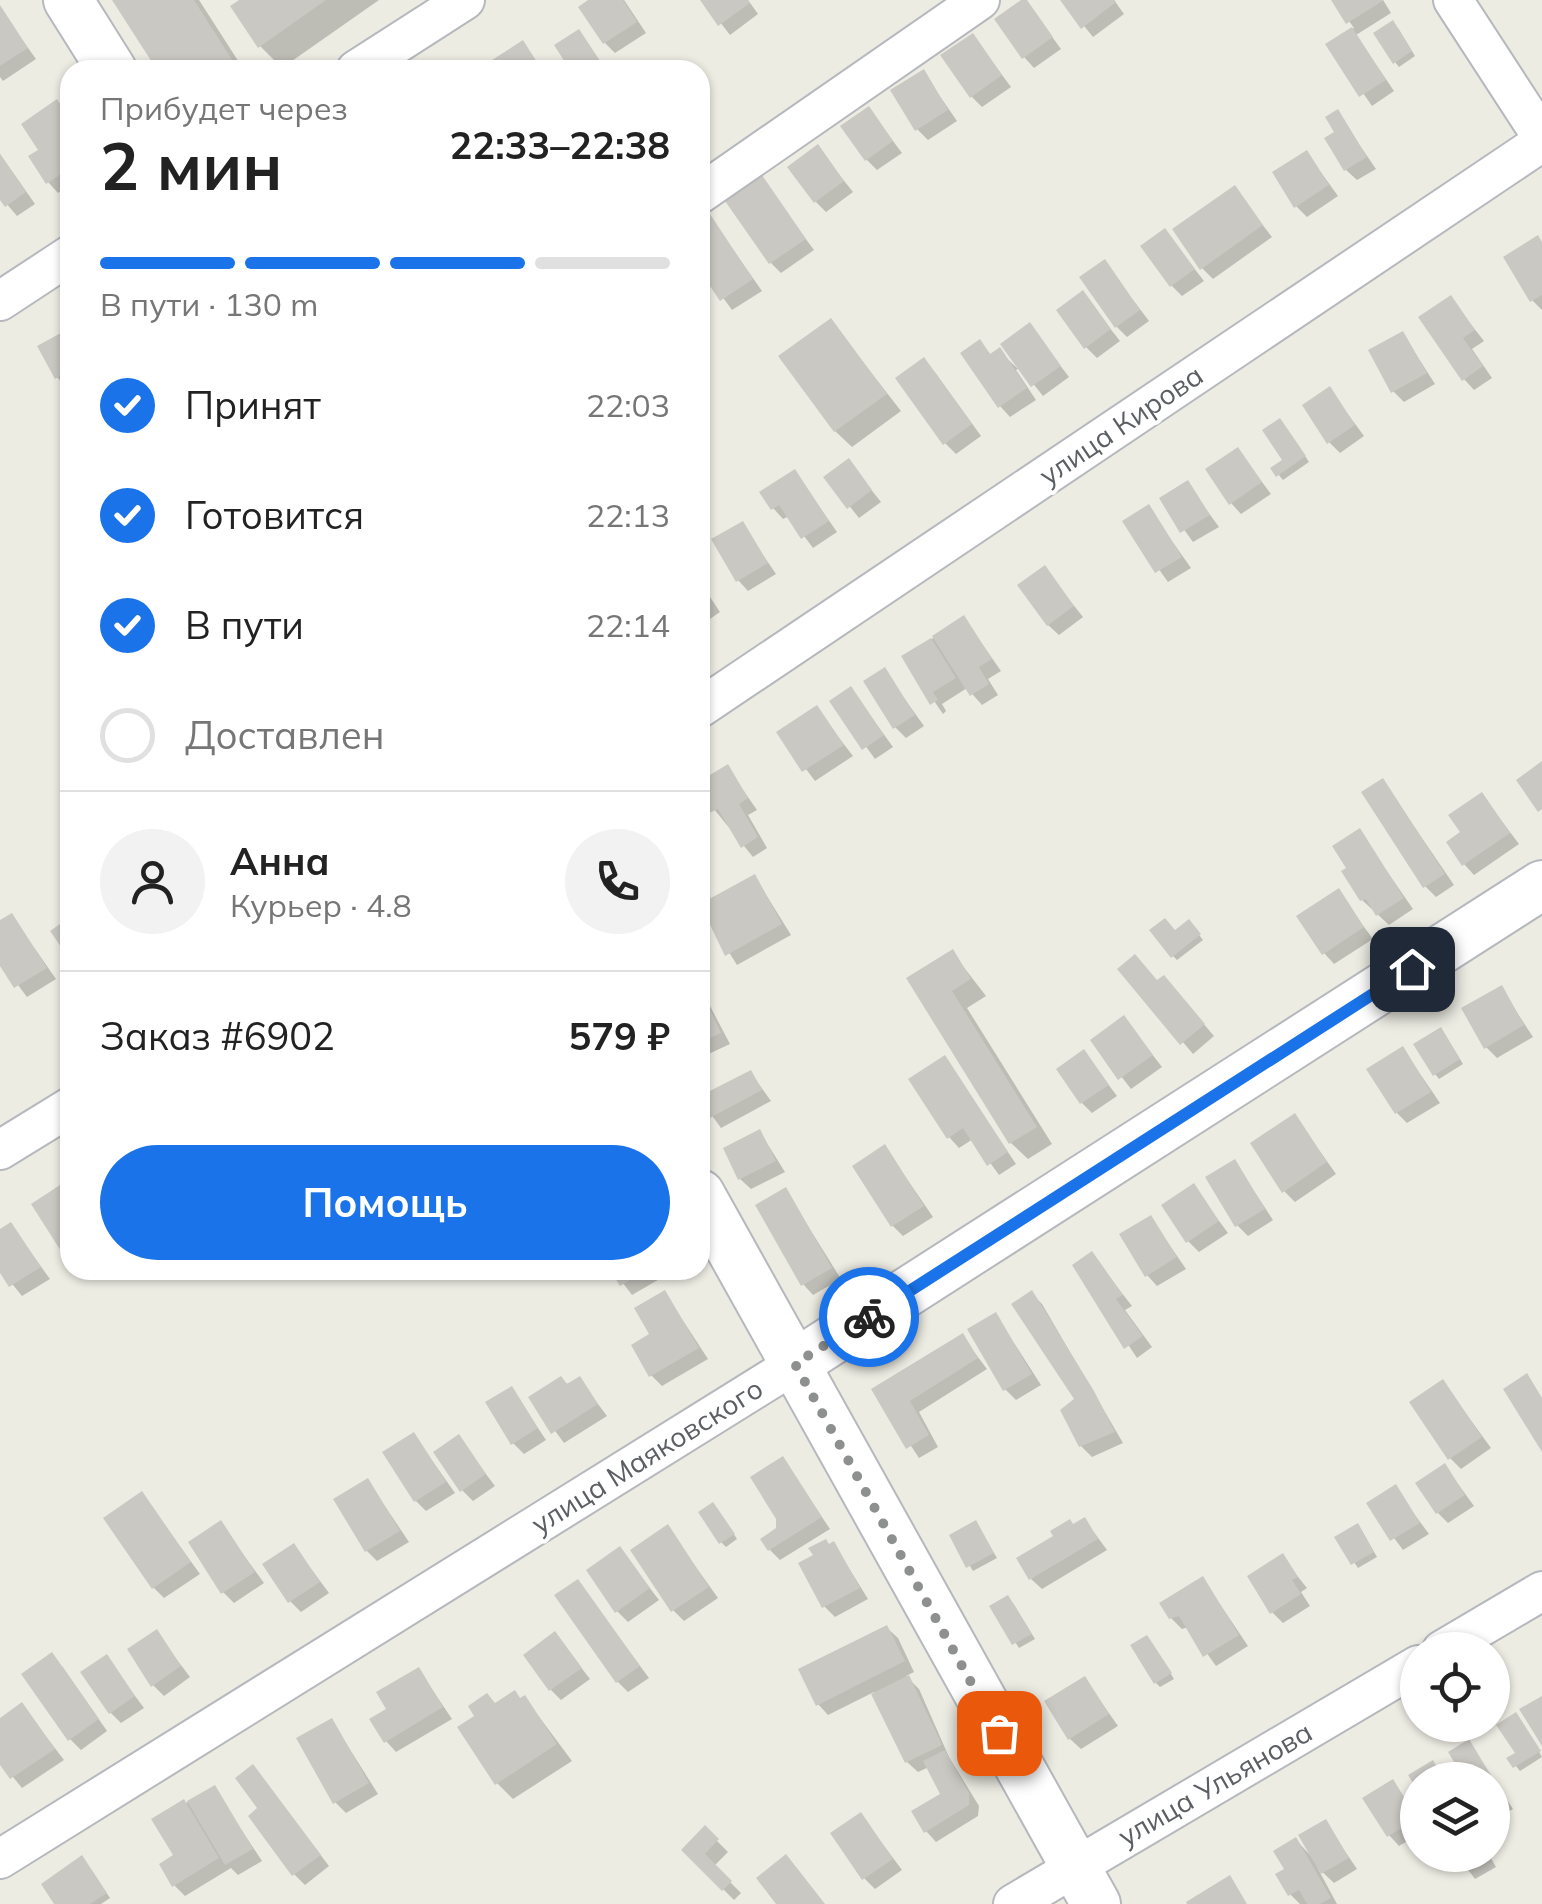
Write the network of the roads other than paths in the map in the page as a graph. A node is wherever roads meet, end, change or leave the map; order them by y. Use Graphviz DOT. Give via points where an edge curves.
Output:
graph roads {
  1 [pos="68,0"];
  2 [pos="465,0"];
  3 [pos="980,0"];
  4 [pos="1454,0"];
  5 [pos="106,60"];
  6 [pos="372,60"];
  7 [pos="1542,139"];
  8 [pos="710,187"];
  9 [pos="60,262"];
  10 [pos="0,301"];
  11 [pos="710,701"];
  12 [pos="1542,886"];
  13 [pos="60,1113"];
  14 [pos="0,1150"];
  15 [pos="710,1212"];
  16 [pos="795,1364"];
  17 [pos="1542,1591"];
  18 [pos="1473,1632"];
  19 [pos="1400,1676"];
  20 [pos="0,1860"];
  21 [pos="1084,1886"];
  22 [pos="1012,1904"];
  1 -- 5 [label="street"];
  2 -- 6 [label="street"];
  3 -- 8 [label="street"];
  4 -- 7 [label="street"];
  7 -- 11 [label="street, улица Кирова"];
  9 -- 10 [label="street"];
  12 -- 16 [label="street, улица Маяковского"];
  13 -- 14 [label="street"];
  15 -- 16 [label="street"];
  16 -- 20 [label="street, улица Маяковского"];
  16 -- 21 [label="street"];
  17 -- 18 [label="street"];
  19 -- 21 [label="street, улица Ульянова"];
  21 -- 22 [label="street, улица Ульянова"];
}
